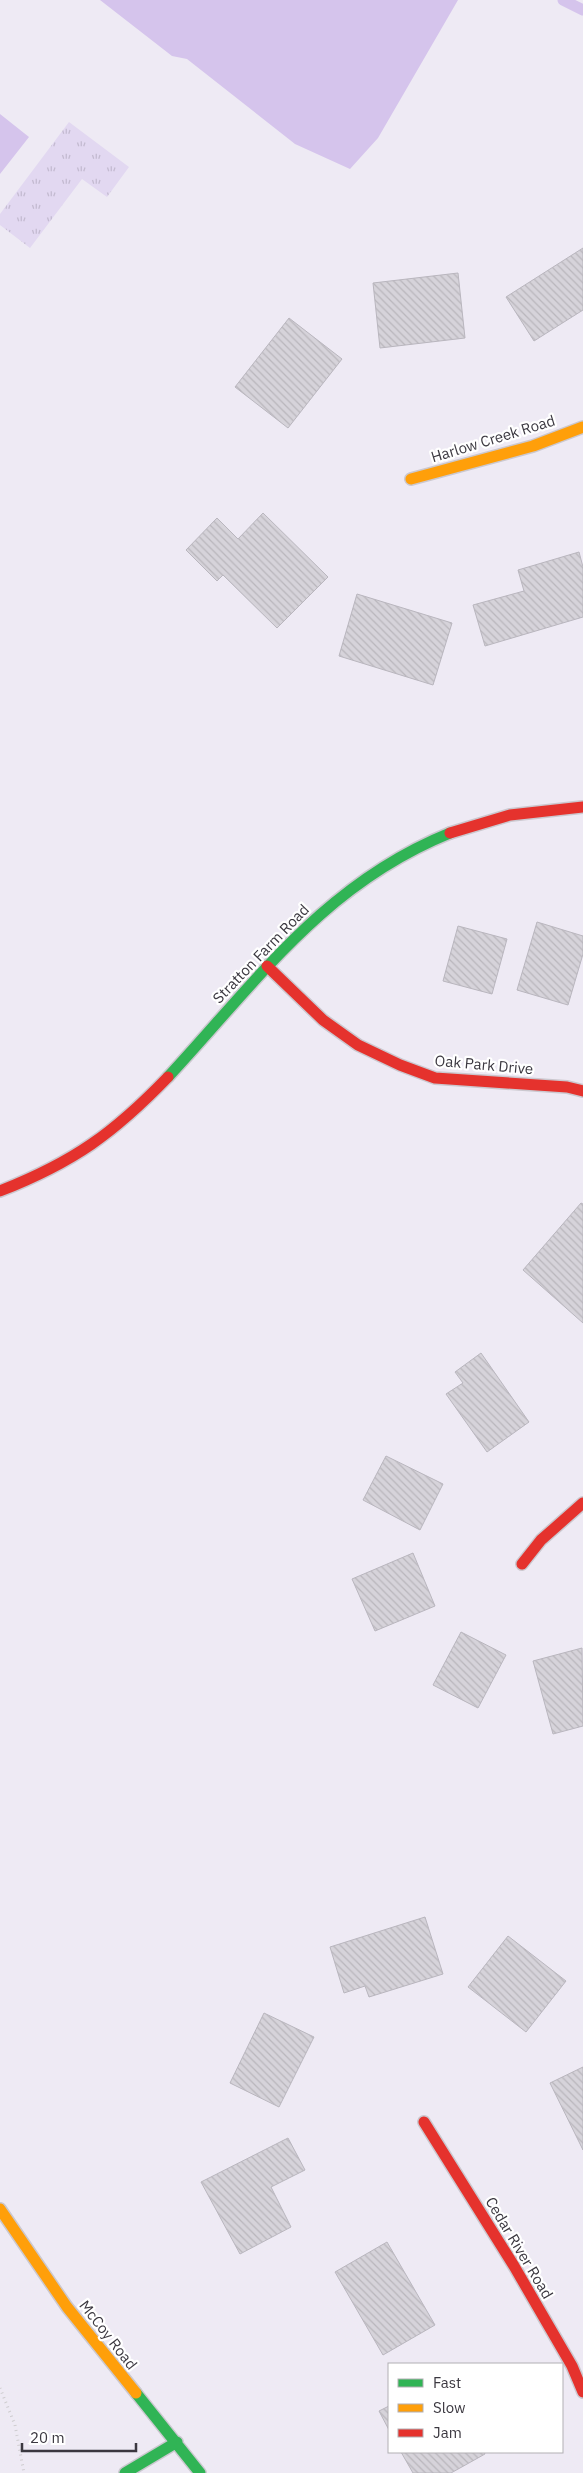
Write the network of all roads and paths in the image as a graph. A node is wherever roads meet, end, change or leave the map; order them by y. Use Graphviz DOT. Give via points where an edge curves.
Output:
graph roads {
  1 [pos="583,427"];
  2 [pos="411,479"];
  3 [pos="583,807"];
  4 [pos="267,966"];
  5 [pos="583,1091"];
  6 [pos="0,1191"];
  7 [pos="583,1503"];
  8 [pos="522,1564"];
  9 [pos="424,2122"];
  10 [pos="0,2210"];
  11 [pos="0,2388"];
  12 [pos="583,2392"];
  13 [pos="177,2442"];
  14 [pos="24,2473"];
  15 [pos="125,2473"];
  16 [pos="200,2473"];
  1 -- 2 [label="street, Harlow Creek Road" via="533,446"];
  3 -- 4 [label="street, Stratton Farm Road" via="501,816 450,833 405,854 359,883 310,921"];
  4 -- 5 [label="street, Oak Park Drive" via="330,1025 358,1045 400,1066 435,1078 567,1087"];
  4 -- 6 [label="street, Stratton Farm Road" via="171,1075 123,1121 86,1150 44,1173"];
  7 -- 8 [label="street" via="541,1540"];
  9 -- 12 [label="street, Cedar River Road" via="514,2266 572,2366"];
  10 -- 13 [label="street, McCoy Road" via="67,2307"];
  11 -- 14 [label="path" via="15,2425"];
  13 -- 15 [label="street"];
  13 -- 16 [label="street, McCoy Road"];
}
